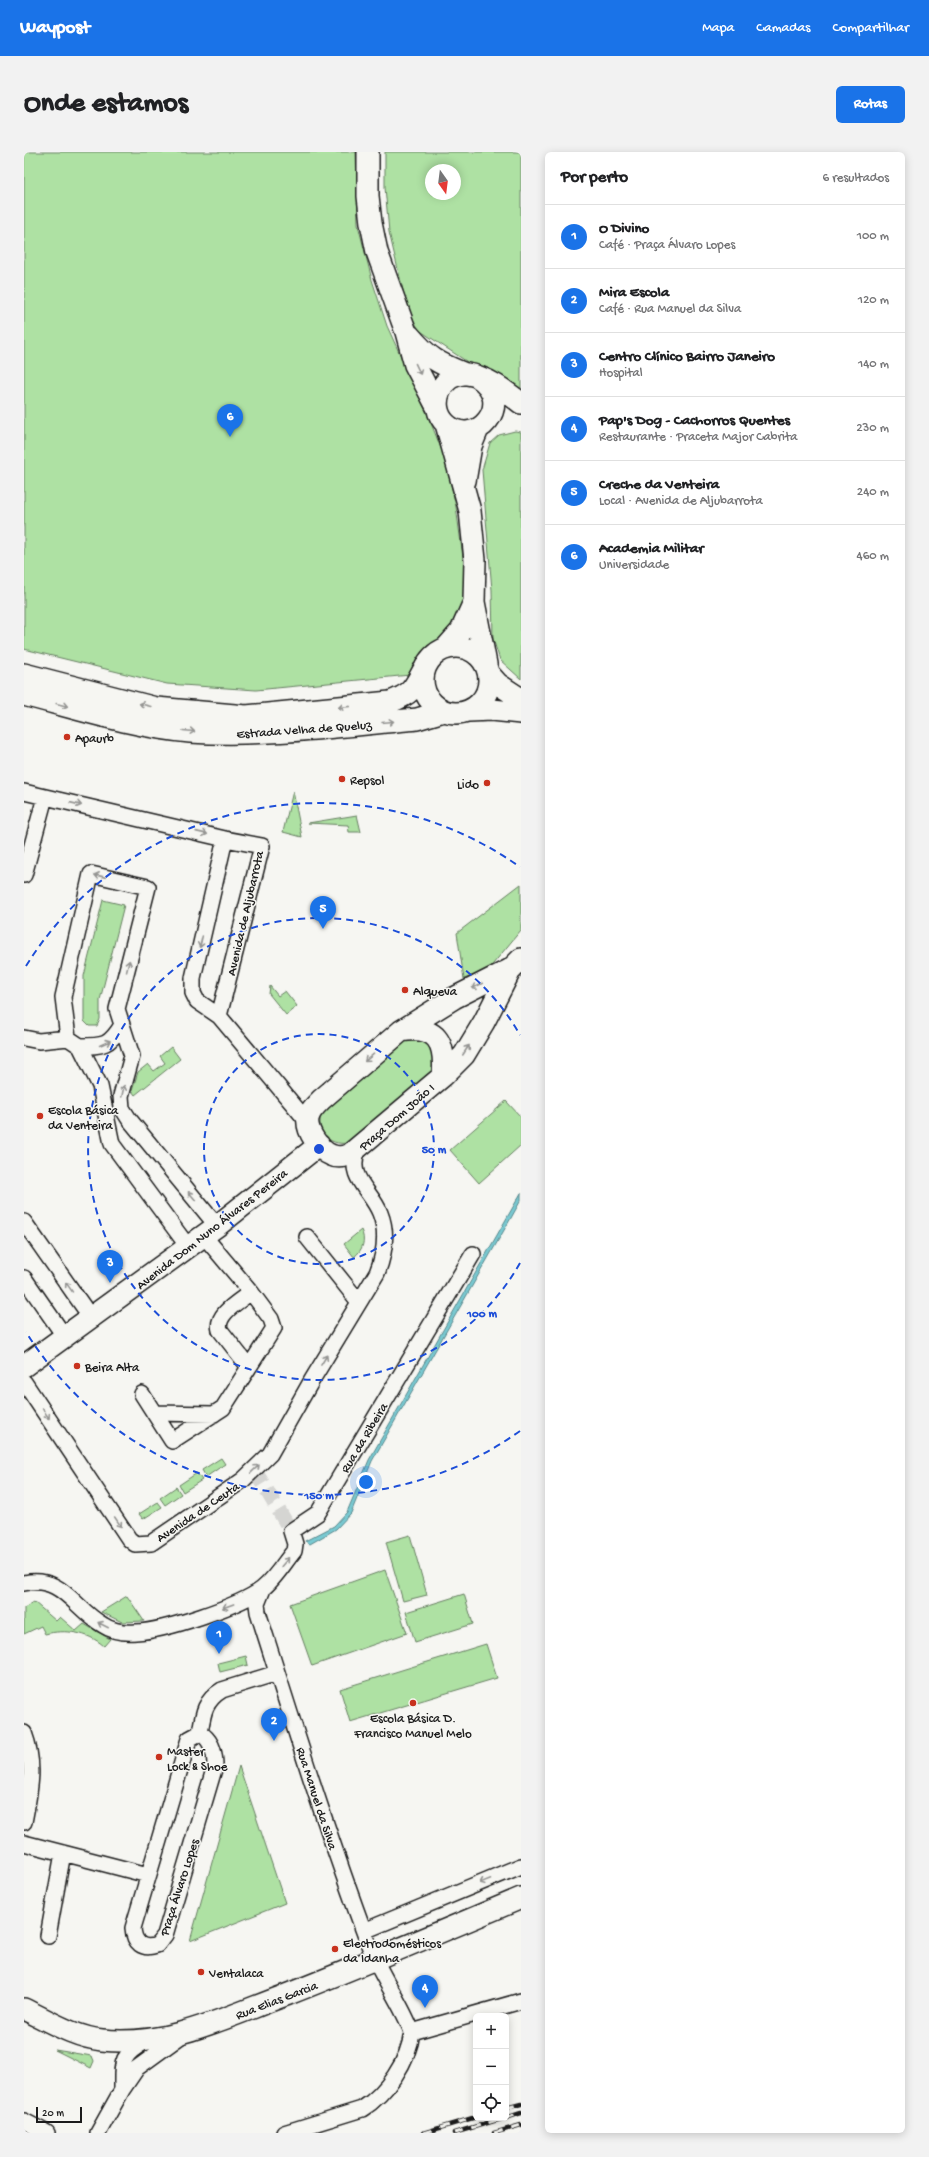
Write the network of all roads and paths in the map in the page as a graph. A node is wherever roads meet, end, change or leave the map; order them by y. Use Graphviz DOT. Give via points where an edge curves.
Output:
graph roads {
  1 [pos="368,152"];
  2 [pos="406,332"];
  3 [pos="471,376"];
  4 [pos="521,403"];
  5 [pos="521,408"];
  6 [pos="441,415"];
  7 [pos="484,423"];
  8 [pos="465,486"];
  9 [pos="474,602"];
  10 [pos="446,648"];
  11 [pos="487,669"];
  12 [pos="423,671"];
  13 [pos="24,674"];
  14 [pos="24,695"];
  15 [pos="521,699"];
  16 [pos="444,711"];
  17 [pos="469,711"];
  18 [pos="521,714"];
  19 [pos="24,792"];
  20 [pos="45,797"];
  21 [pos="225,838"];
  22 [pos="24,875"];
  23 [pos="516,964"];
  24 [pos="219,1016"];
  25 [pos="122,1025"];
  26 [pos="401,1031"];
  27 [pos="24,1038"];
  28 [pos="74,1042"];
  29 [pos="443,1076"];
  30 [pos="129,1119"];
  31 [pos="307,1121"];
  32 [pos="107,1128"];
  33 [pos="319,1145"];
  34 [pos="358,1150"];
  35 [pos="24,1222"];
  36 [pos="203,1237"];
  37 [pos="306,1237"];
  38 [pos="473,1254"];
  39 [pos="24,1278"];
  40 [pos="251,1292"];
  41 [pos="359,1302"];
  42 [pos="92,1319"];
  43 [pos="65,1337"];
  44 [pos="24,1366"];
  45 [pos="249,1367"];
  46 [pos="24,1382"];
  47 [pos="142,1394"];
  48 [pos="154,1413"];
  49 [pos="214,1414"];
  50 [pos="24,1583"];
  51 [pos="263,1588"];
  52 [pos="277,1673"];
  53 [pos="24,1733"];
  54 [pos="200,1733"];
  55 [pos="24,1822"];
  56 [pos="24,1843"];
  57 [pos="63,1853"];
  58 [pos="521,1866"];
  59 [pos="148,1875"];
  60 [pos="521,1898"];
  61 [pos="364,1931"];
  62 [pos="48,1936"];
  63 [pos="376,1959"];
  64 [pos="521,2000"];
  65 [pos="24,2009"];
  66 [pos="412,2032"];
  67 [pos="185,2033"];
  68 [pos="132,2042"];
  69 [pos="137,2068"];
  70 [pos="122,2090"];
  71 [pos="24,2121"];
  72 [pos="47,2133"];
  73 [pos="98,2133"];
  74 [pos="284,2133"];
  1 -- 2 [label="main road" via="371,223 383,272"];
  2 -- 3 [label="main road" via="432,359"];
  2 -- 6 [label="main road, one-way" via="416,365"];
  3 -- 4 [label="main road" via="508,393"];
  3 -- 6 [label="main road" via="455,376 447,381 437,397"];
  3 -- 7 [label="main road" via="490,387 493,395 494,403"];
  5 -- 7 [label="main road" via="503,411"];
  6 -- 7 [label="main road" via="464,432"];
  6 -- 8 [label="main road"];
  7 -- 8 [label="main road" via="471,446"];
  8 -- 9 [label="main road" via="475,560"];
  9 -- 10 [label="main road" via="461,631"];
  9 -- 11 [label="main road"];
  10 -- 11 [label="main road" via="460,647 473,651"];
  10 -- 12 [label="main road" via="436,653"];
  11 -- 15 [label="main road" via="498,684"];
  11 -- 17 [label="main road" via="489,685 485,696"];
  12 -- 13 [label="main road, Estrada Velha de Queluz, one-way" via="412,691 390,702 246,716 156,708"];
  12 -- 16 [label="main road" via="424,690 428,699"];
  14 -- 16 [label="main road, Estrada Velha de Queluz, one-way" via="151,727 189,732 247,734 417,719"];
  16 -- 17 [label="main road"];
  17 -- 18 [label="main road" via="492,710"];
  19 -- 20 [label="street, Avenida de Aljubarrota"];
  20 -- 21 [label="street, Avenida de Aljubarrota, one-way"];
  20 -- 22 [label="street"];
  21 -- 24 [label="street, one-way" via="193,978 193,993 197,1001"];
  21 -- 24 [label="street, Avenida de Aljubarrota" via="262,846"];
  23 -- 26 [label="main road, one-way"];
  29 -- 23 [label="main road, Praça Dom João I, one-way" via="464,1055"];
  24 -- 31 [label="street"];
  28 -- 25 [label="street, one-way" via="98,1046 113,1039"];
  25 -- 28 [label="street, one-way" via="117,1009 148,887 91,874 63,997"];
  30 -- 25 [label="street, one-way" via="122,1108 121,1096 132,1056"];
  26 -- 29 [label="main road, Praça Dom João I" via="416,1029 431,1032 438,1039 445,1058"];
  26 -- 31 [label="main road, one-way" via="313,1107"];
  27 -- 28 [label="street"];
  28 -- 32 [label="street" via="100,1086"];
  29 -- 34 [label="main road, Praça Dom João I"];
  30 -- 32 [label="street"];
  36 -- 30 [label="street, one-way"];
  31 -- 33 [label="main road, Praça Dom João I" via="311,1134"];
  32 -- 36 [label="street" via="112,1144"];
  33 -- 34 [label="main road, Praça Dom João I" via="336,1157 350,1155"];
  33 -- 36 [label="main road, Avenida Dom Nuno Álvares Pereira"];
  34 -- 41 [label="street, Avenida de Ceuta" via="354,1160 355,1170 380,1212 385,1240 384,1256 377,1273"];
  42 -- 35 [label="street, one-way"];
  36 -- 40 [label="street"];
  36 -- 42 [label="main road, Avenida Dom Nuno Álvares Pereira"];
  37 -- 41 [label="street"];
  51 -- 38 [label="street, Rua da Ribeira, one-way" via="294,1551 295,1544 291,1532 318,1513"];
  39 -- 43 [label="street"];
  40 -- 45 [label="street" via="271,1319 274,1328"];
  40 -- 45 [label="street" via="220,1318 218,1324"];
  46 -- 41 [label="street, Avenida de Ceuta, one-way" via="129,1539 135,1544 151,1543 243,1480 270,1454"];
  42 -- 43 [label="main road, Avenida Dom Nuno Álvares Pereira"];
  43 -- 44 [label="main road, Avenida Dom Nuno Álvares Pereira"];
  45 -- 49 [label="street" via="223,1408"];
  47 -- 48 [label="street"];
  48 -- 49 [label="street"];
  48 -- 49 [label="street" via="172,1441"];
  51 -- 50 [label="street, Rua da Ribeira, one-way" via="236,1603 201,1616 152,1630 124,1632 104,1626 52,1584 32,1581"];
  51 -- 52 [label="street, Rua Manuel da Silva" via="258,1612"];
  52 -- 54 [label="street" via="222,1690 214,1695 204,1709"];
  52 -- 61 [label="street, Rua Manuel da Silva"];
  53 -- 55 [label="street" via="32,1762 30,1793"];
  54 -- 59 [label="street, Praça Álvaro Lopes" via="189,1739"];
  54 -- 59 [label="street, Praça Álvaro Lopes" via="210,1743 215,1766 165,1935 157,1945 150,1947 138,1943 133,1928"];
  56 -- 57 [label="street"];
  57 -- 59 [label="street"];
  57 -- 62 [label="street"];
  58 -- 61 [label="street, one-way"];
  60 -- 63 [label="main road, Rua Elias Garcia"];
  61 -- 63 [label="street, Rua Manuel da Silva"];
  63 -- 66 [label="street, Rua Manuel da Silva"];
  63 -- 67 [label="main road, Rua Elias Garcia"];
  64 -- 66 [label="street"];
  65 -- 68 [label="main road, Rua Elias Garcia" via="68,2032 101,2040"];
  66 -- 74 [label="street" via="406,2054 384,2092 374,2102 362,2109"];
  67 -- 68 [label="main road, Rua Elias Garcia"];
  67 -- 69 [label="street"];
  68 -- 69 [label="street" via="139,2054"];
  68 -- 70 [label="street" via="122,2063"];
  69 -- 70 [label="street"];
  70 -- 73 [label="street"];
  71 -- 72 [label="street"];
}
